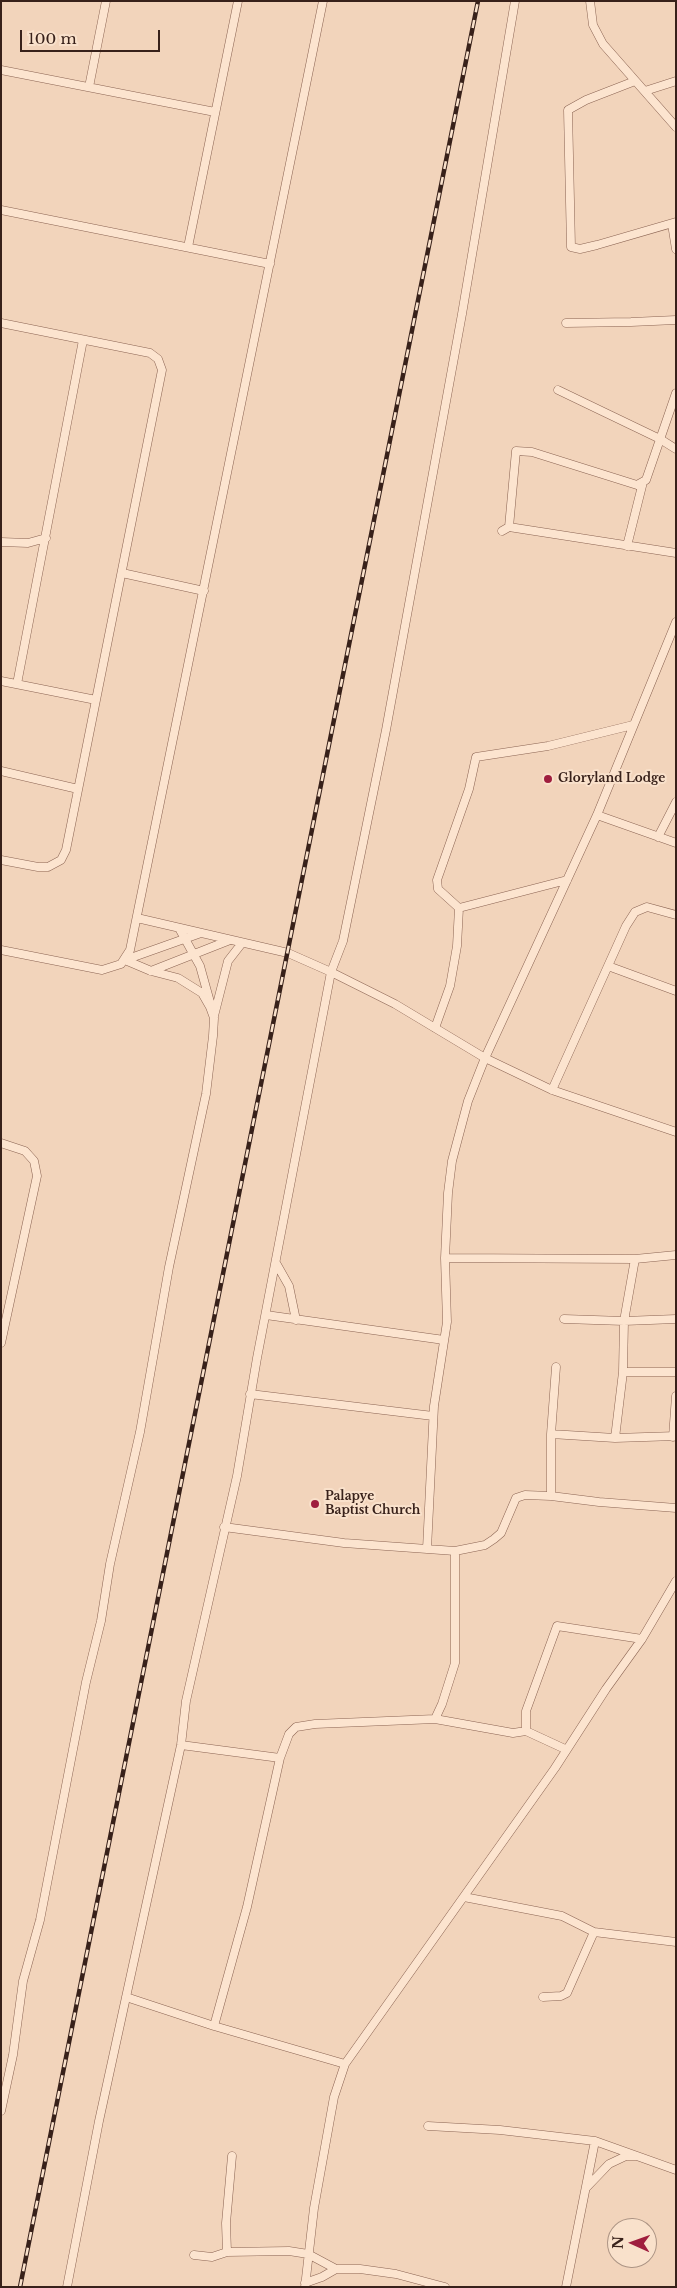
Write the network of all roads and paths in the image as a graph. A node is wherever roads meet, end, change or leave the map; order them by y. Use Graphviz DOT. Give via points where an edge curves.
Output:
graph roads {
  1 [pos="106,1"];
  2 [pos="238,1"];
  3 [pos="323,1"];
  4 [pos="515,1"];
  5 [pos="590,1"];
  6 [pos="1,70"];
  7 [pos="635,81"];
  8 [pos="676,81"];
  9 [pos="89,87"];
  10 [pos="646,92"];
  11 [pos="215,112"];
  12 [pos="676,127"];
  13 [pos="1,210"];
  14 [pos="674,223"];
  15 [pos="188,247"];
  16 [pos="676,249"];
  17 [pos="270,264"];
  18 [pos="676,320"];
  19 [pos="1,323"];
  20 [pos="566,323"];
  21 [pos="83,340"];
  22 [pos="558,390"];
  23 [pos="676,393"];
  24 [pos="660,439"];
  25 [pos="676,449"];
  26 [pos="643,482"];
  27 [pos="46,538"];
  28 [pos="1,542"];
  29 [pos="626,546"];
  30 [pos="676,553"];
  31 [pos="122,573"];
  32 [pos="204,591"];
  33 [pos="676,622"];
  34 [pos="1,681"];
  35 [pos="17,684"];
  36 [pos="96,700"];
  37 [pos="633,724"];
  38 [pos="1,771"];
  39 [pos="78,789"];
  40 [pos="676,802"];
  41 [pos="597,815"];
  42 [pos="658,837"];
  43 [pos="676,843"];
  44 [pos="1,860"];
  45 [pos="567,880"];
  46 [pos="459,908"];
  47 [pos="676,915"];
  48 [pos="137,918"];
  49 [pos="179,928"];
  50 [pos="202,933"];
  51 [pos="185,938"];
  52 [pos="230,940"];
  53 [pos="242,942"];
  54 [pos="1,950"];
  55 [pos="194,954"];
  56 [pos="125,960"];
  57 [pos="608,966"];
  58 [pos="151,971"];
  59 [pos="331,972"];
  60 [pos="676,991"];
  61 [pos="210,1007"];
  62 [pos="214,1018"];
  63 [pos="434,1028"];
  64 [pos="485,1058"];
  65 [pos="552,1090"];
  66 [pos="676,1132"];
  67 [pos="1,1143"];
  68 [pos="676,1255"];
  69 [pos="445,1258"];
  70 [pos="635,1258"];
  71 [pos="276,1263"];
  72 [pos="266,1315"];
  73 [pos="564,1319"];
  74 [pos="676,1319"];
  75 [pos="296,1320"];
  76 [pos="624,1321"];
  77 [pos="444,1340"];
  78 [pos="1,1343"];
  79 [pos="556,1367"];
  80 [pos="623,1372"];
  81 [pos="676,1372"];
  82 [pos="250,1394"];
  83 [pos="676,1396"];
  84 [pos="433,1416"];
  85 [pos="551,1434"];
  86 [pos="674,1437"];
  87 [pos="615,1438"];
  88 [pos="551,1496"];
  89 [pos="676,1508"];
  90 [pos="224,1527"];
  91 [pos="427,1549"];
  92 [pos="455,1551"];
  93 [pos="676,1581"];
  94 [pos="642,1639"];
  95 [pos="434,1719"];
  96 [pos="526,1731"];
  97 [pos="182,1745"];
  98 [pos="565,1749"];
  99 [pos="280,1758"];
  100 [pos="464,1897"];
  101 [pos="594,1932"];
  102 [pos="676,1942"];
  103 [pos="126,1997"];
  104 [pos="543,1997"];
  105 [pos="214,2026"];
  106 [pos="345,2064"];
  107 [pos="1,2110"];
  108 [pos="428,2126"];
  109 [pos="595,2142"];
  110 [pos="232,2156"];
  111 [pos="640,2156"];
  112 [pos="676,2170"];
  113 [pos="586,2188"];
  114 [pos="227,2252"];
  115 [pos="308,2254"];
  116 [pos="194,2255"];
  117 [pos="336,2269"];
  118 [pos="305,2285"];
  119 [pos="67,2287"];
  120 [pos="444,2287"];
  121 [pos="566,2287"];
  1 -- 9 [label="street"];
  2 -- 11 [label="street"];
  3 -- 17 [label="street"];
  4 -- 59 [label="street" via="386,730 343,941"];
  5 -- 7 [label="street" via="593,25 603,44"];
  6 -- 9 [label="street"];
  7 -- 10 [label="street"];
  7 -- 14 [label="street" via="568,110 571,247 580,249"];
  8 -- 10 [label="street"];
  9 -- 11 [label="street"];
  10 -- 12 [label="street"];
  11 -- 15 [label="street"];
  13 -- 15 [label="street"];
  14 -- 16 [label="street"];
  15 -- 17 [label="street"];
  17 -- 32 [label="street"];
  18 -- 20 [label="street"];
  19 -- 21 [label="street"];
  21 -- 27 [label="street"];
  21 -- 31 [label="street" via="150,353 158,359 162,370"];
  22 -- 24 [label="street"];
  23 -- 24 [label="street"];
  24 -- 25 [label="street"];
  24 -- 26 [label="street"];
  26 -- 29 [label="street"];
  26 -- 29 [label="street" via="636,485 593,470 516,451 506,529"];
  27 -- 28 [label="street" via="28,543"];
  27 -- 35 [label="street"];
  29 -- 30 [label="street"];
  31 -- 32 [label="street"];
  31 -- 36 [label="street"];
  32 -- 48 [label="street"];
  33 -- 37 [label="street"];
  34 -- 35 [label="street"];
  35 -- 36 [label="street"];
  36 -- 39 [label="street"];
  37 -- 41 [label="street"];
  37 -- 46 [label="street" via="548,746 476,757 437,880 438,889"];
  38 -- 39 [label="street"];
  39 -- 44 [label="street" via="66,850 61,860 48,867 38,867"];
  40 -- 42 [label="street"];
  41 -- 42 [label="street"];
  41 -- 45 [label="street"];
  42 -- 43 [label="street"];
  45 -- 46 [label="street"];
  45 -- 64 [label="street"];
  46 -- 63 [label="street" via="450,986"];
  47 -- 57 [label="street" via="646,907 635,912"];
  48 -- 49 [label="street"];
  48 -- 56 [label="street"];
  49 -- 50 [label="street"];
  49 -- 51 [label="street"];
  50 -- 51 [label="street"];
  50 -- 52 [label="street"];
  51 -- 55 [label="street"];
  51 -- 56 [label="street"];
  52 -- 53 [label="street"];
  52 -- 55 [label="street"];
  53 -- 59 [label="street" via="288,954"];
  53 -- 62 [label="street" via="228,961"];
  54 -- 56 [label="street" via="102,970"];
  55 -- 58 [label="street"];
  55 -- 61 [label="street"];
  56 -- 58 [label="street"];
  57 -- 60 [label="street"];
  57 -- 65 [label="street"];
  58 -- 61 [label="street" via="178,978 202,993"];
  59 -- 63 [label="street"];
  59 -- 71 [label="street"];
  61 -- 62 [label="street"];
  62 -- 107 [label="street" via="206,1094 40,1920 23,1981 13,2055"];
  63 -- 64 [label="street"];
  64 -- 65 [label="street"];
  64 -- 69 [label="street" via="468,1101 452,1161"];
  65 -- 66 [label="street"];
  67 -- 78 [label="street" via="25,1150 34,1161 37,1176"];
  68 -- 70 [label="street"];
  69 -- 70 [label="street"];
  69 -- 77 [label="street" via="447,1322"];
  70 -- 76 [label="street"];
  71 -- 72 [label="street"];
  71 -- 75 [label="street" via="289,1286"];
  72 -- 75 [label="street"];
  72 -- 82 [label="street"];
  73 -- 76 [label="street"];
  74 -- 76 [label="street"];
  75 -- 77 [label="street"];
  76 -- 80 [label="street"];
  77 -- 84 [label="street"];
  79 -- 85 [label="street"];
  80 -- 81 [label="street"];
  80 -- 87 [label="street"];
  82 -- 84 [label="street"];
  82 -- 90 [label="street" via="237,1476"];
  83 -- 86 [label="street"];
  84 -- 91 [label="street"];
  85 -- 87 [label="street"];
  85 -- 88 [label="street"];
  86 -- 87 [label="street"];
  88 -- 89 [label="street"];
  88 -- 92 [label="street" via="516,1498 500,1533 485,1545"];
  90 -- 91 [label="street" via="297,1538"];
  90 -- 97 [label="street" via="186,1701"];
  91 -- 92 [label="street"];
  92 -- 95 [label="street" via="455,1663"];
  93 -- 94 [label="street"];
  94 -- 96 [label="street" via="557,1626 526,1711"];
  94 -- 98 [label="street"];
  95 -- 96 [label="street" via="513,1733"];
  95 -- 99 [label="street" via="296,1727 289,1734"];
  96 -- 98 [label="street"];
  97 -- 99 [label="street"];
  97 -- 103 [label="street"];
  98 -- 100 [label="street"];
  99 -- 105 [label="street" via="247,1907"];
  100 -- 101 [label="street" via="562,1916"];
  100 -- 106 [label="street"];
  101 -- 102 [label="street"];
  101 -- 104 [label="street" via="567,1993"];
  103 -- 105 [label="street"];
  103 -- 119 [label="street"];
  105 -- 106 [label="street"];
  106 -- 115 [label="street" via="334,2097"];
  108 -- 109 [label="street" via="500,2130"];
  109 -- 111 [label="street"];
  109 -- 113 [label="street"];
  110 -- 114 [label="street" via="226,2223"];
  111 -- 112 [label="street"];
  111 -- 113 [label="street" via="626,2156 609,2164"];
  113 -- 121 [label="street"];
  114 -- 115 [label="street" via="289,2251"];
  114 -- 116 [label="street" via="212,2257"];
  115 -- 117 [label="street"];
  115 -- 118 [label="street"];
  117 -- 118 [label="street"];
  117 -- 120 [label="street" via="396,2274"];
}
